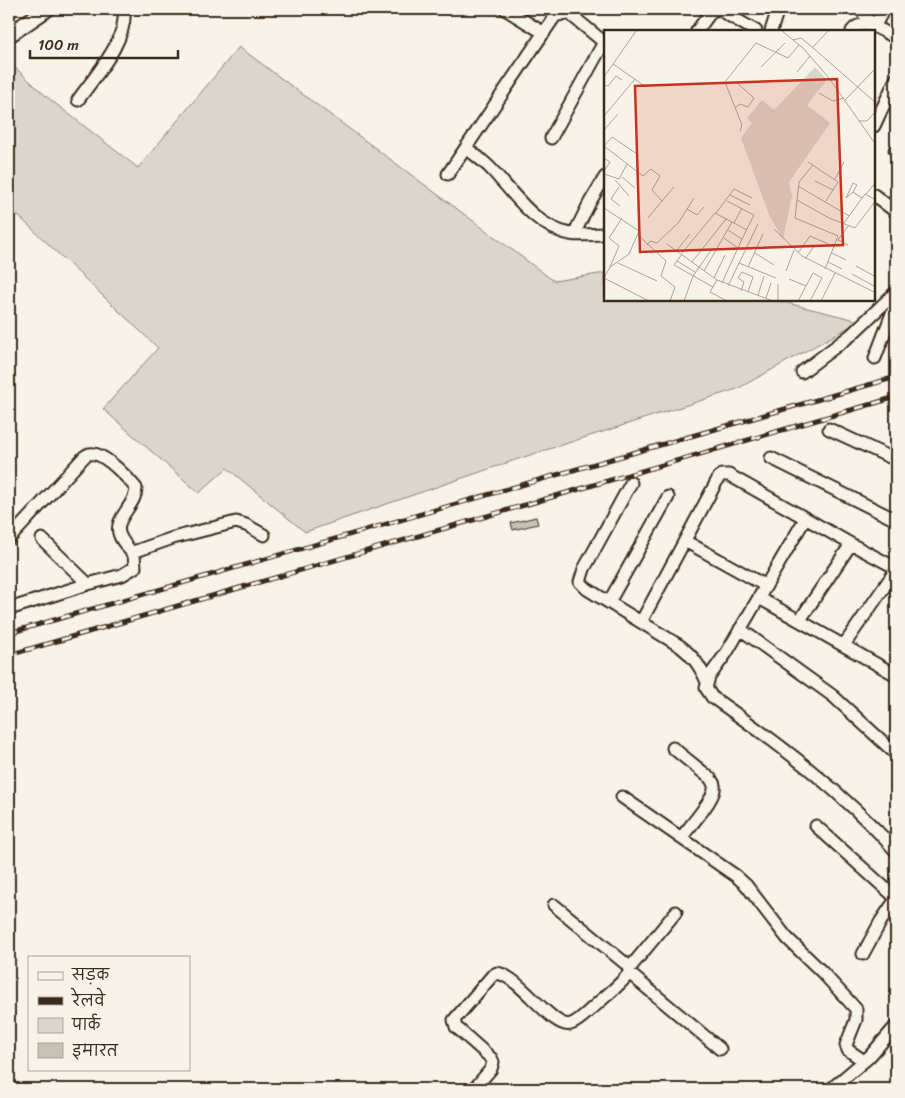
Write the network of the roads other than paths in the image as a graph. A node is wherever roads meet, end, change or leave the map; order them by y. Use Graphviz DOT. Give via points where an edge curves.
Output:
graph roads {
  1 [pos="47,9"];
  2 [pos="124,9"];
  3 [pos="505,9"];
  4 [pos="712,9"];
  5 [pos="718,9"];
  6 [pos="778,9"];
  7 [pos="860,9"];
  8 [pos="884,9"];
  9 [pos="874,27"];
  10 [pos="698,30"];
  11 [pos="754,30"];
  12 [pos="772,30"];
  13 [pos="853,30"];
  14 [pos="544,33"];
  15 [pos="9,35"];
  16 [pos="896,38"];
  17 [pos="604,42"];
  18 [pos="604,45"];
  19 [pos="896,79"];
  20 [pos="78,100"];
  21 [pos="875,124"];
  22 [pos="551,138"];
  23 [pos="466,148"];
  24 [pos="448,174"];
  25 [pos="604,180"];
  26 [pos="875,197"];
  27 [pos="896,212"];
  28 [pos="574,234"];
  29 [pos="604,234"];
  30 [pos="896,292"];
  31 [pos="896,303"];
  32 [pos="875,358"];
  33 [pos="802,372"];
  34 [pos="828,430"];
  35 [pos="771,458"];
  36 [pos="896,460"];
  37 [pos="631,483"];
  38 [pos="668,497"];
  39 [pos="805,519"];
  40 [pos="896,520"];
  41 [pos="264,535"];
  42 [pos="9,539"];
  43 [pos="42,539"];
  44 [pos="685,540"];
  45 [pos="851,544"];
  46 [pos="134,555"];
  47 [pos="896,569"];
  48 [pos="88,584"];
  49 [pos="766,586"];
  50 [pos="759,598"];
  51 [pos="609,602"];
  52 [pos="9,609"];
  53 [pos="800,620"];
  54 [pos="641,622"];
  55 [pos="740,630"];
  56 [pos="844,645"];
  57 [pos="896,675"];
  58 [pos="707,682"];
  59 [pos="673,748"];
  60 [pos="896,754"];
  61 [pos="622,797"];
  62 [pos="816,826"];
  63 [pos="681,838"];
  64 [pos="896,851"];
  65 [pos="896,898"];
  66 [pos="554,905"];
  67 [pos="676,912"];
  68 [pos="863,954"];
  69 [pos="629,971"];
  70 [pos="896,1026"];
  71 [pos="720,1049"];
  72 [pos="864,1061"];
  73 [pos="474,1089"];
  74 [pos="831,1089"];
  1 -- 15 [label="street"];
  2 -- 20 [label="street" via="126,17 119,40"];
  3 -- 14 [label="street"];
  4 -- 10 [label="street"];
  5 -- 11 [label="street"];
  6 -- 12 [label="street"];
  7 -- 9 [label="street"];
  8 -- 9 [label="street"];
  9 -- 13 [label="street" via="861,24"];
  9 -- 16 [label="street"];
  14 -- 17 [label="street" via="555,16 566,13"];
  14 -- 23 [label="street"];
  18 -- 22 [label="street"];
  19 -- 21 [label="street"];
  23 -- 24 [label="street"];
  23 -- 28 [label="street" via="492,169 534,215 555,229"];
  25 -- 28 [label="street"];
  26 -- 27 [label="street"];
  28 -- 29 [label="street"];
  30 -- 33 [label="street" via="851,335"];
  31 -- 32 [label="street"];
  34 -- 36 [label="street"];
  35 -- 40 [label="street"];
  37 -- 51 [label="street" via="580,582"];
  38 -- 51 [label="street"];
  39 -- 44 [label="street" via="729,475 722,475"];
  39 -- 45 [label="street"];
  39 -- 49 [label="street"];
  41 -- 46 [label="street" via="241,522 232,522 147,547"];
  42 -- 46 [label="street" via="89,453 105,459 136,488 135,499 122,518 118,532"];
  43 -- 48 [label="street"];
  44 -- 49 [label="street"];
  44 -- 54 [label="street"];
  45 -- 47 [label="street"];
  45 -- 53 [label="street"];
  46 -- 48 [label="street" via="135,566 130,571"];
  47 -- 56 [label="street"];
  48 -- 52 [label="street"];
  49 -- 50 [label="street"];
  50 -- 53 [label="street"];
  50 -- 55 [label="street"];
  51 -- 54 [label="street"];
  53 -- 56 [label="street"];
  54 -- 58 [label="street" via="692,656"];
  55 -- 58 [label="street"];
  55 -- 60 [label="street" via="833,696"];
  56 -- 57 [label="street"];
  58 -- 64 [label="street" via="706,688 712,697 795,756"];
  59 -- 63 [label="street" via="714,783 710,798"];
  61 -- 63 [label="street"];
  62 -- 65 [label="street"];
  63 -- 72 [label="street" via="746,885 787,938 851,1002 857,1014 846,1045"];
  65 -- 68 [label="street"];
  66 -- 69 [label="street"];
  67 -- 69 [label="street"];
  69 -- 71 [label="street"];
  69 -- 73 [label="street" via="569,1025 553,1017 509,977 497,973 492,976 454,1020 456,1027 493,1062"];
  70 -- 72 [label="street"];
  72 -- 74 [label="street"];
}
